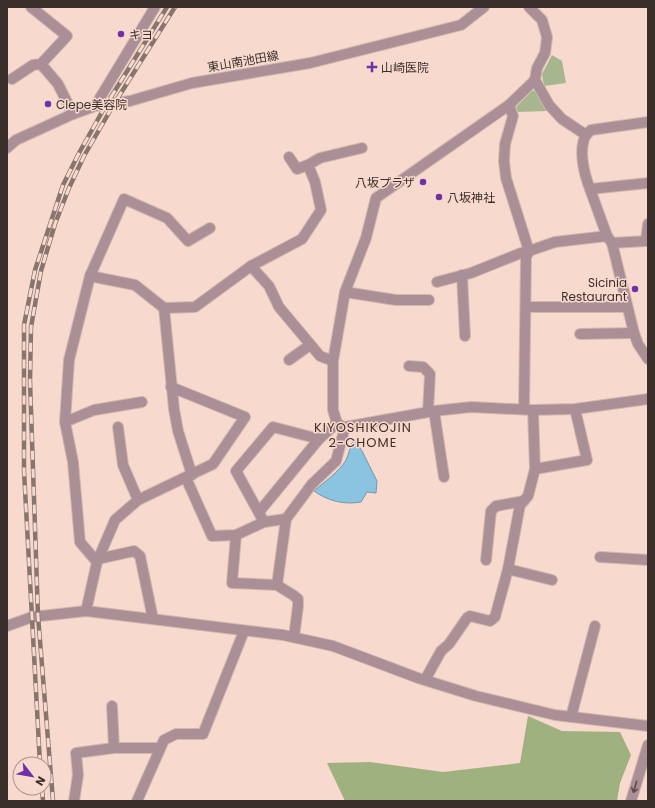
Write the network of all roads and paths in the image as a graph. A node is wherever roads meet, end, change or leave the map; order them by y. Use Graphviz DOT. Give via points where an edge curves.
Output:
graph roads {
  1 [pos="31,7"];
  2 [pos="155,7"];
  3 [pos="484,7"];
  4 [pos="529,7"];
  5 [pos="41,64"];
  6 [pos="12,79"];
  7 [pos="535,80"];
  8 [pos="509,105"];
  9 [pos="95,106"];
  10 [pos="72,114"];
  11 [pos="648,122"];
  12 [pos="586,135"];
  13 [pos="7,148"];
  14 [pos="362,148"];
  15 [pos="289,157"];
  16 [pos="308,165"];
  17 [pos="648,183"];
  18 [pos="590,190"];
  19 [pos="648,224"];
  20 [pos="210,228"];
  21 [pos="610,240"];
  22 [pos="647,242"];
  23 [pos="529,251"];
  24 [pos="251,266"];
  25 [pos="462,275"];
  26 [pos="90,276"];
  27 [pos="437,282"];
  28 [pos="345,292"];
  29 [pos="429,300"];
  30 [pos="526,307"];
  31 [pos="627,307"];
  32 [pos="164,308"];
  33 [pos="634,333"];
  34 [pos="580,334"];
  35 [pos="465,336"];
  36 [pos="310,345"];
  37 [pos="289,360"];
  38 [pos="648,360"];
  39 [pos="333,361"];
  40 [pos="409,366"];
  41 [pos="171,387"];
  42 [pos="648,400"];
  43 [pos="142,402"];
  44 [pos="528,409"];
  45 [pos="575,409"];
  46 [pos="431,411"];
  47 [pos="65,422"];
  48 [pos="341,426"];
  49 [pos="118,427"];
  50 [pos="319,439"];
  51 [pos="535,469"];
  52 [pos="189,477"];
  53 [pos="444,477"];
  54 [pos="138,500"];
  55 [pos="524,501"];
  56 [pos="259,512"];
  57 [pos="286,519"];
  58 [pos="264,522"];
  59 [pos="236,535"];
  60 [pos="600,557"];
  61 [pos="486,560"];
  62 [pos="648,560"];
  63 [pos="97,561"];
  64 [pos="508,569"];
  65 [pos="552,580"];
  66 [pos="277,585"];
  67 [pos="86,611"];
  68 [pos="153,619"];
  69 [pos="7,626"];
  70 [pos="595,626"];
  71 [pos="244,631"];
  72 [pos="294,637"];
  73 [pos="425,680"];
  74 [pos="112,706"];
  75 [pos="571,717"];
  76 [pos="648,726"];
  77 [pos="648,745"];
  78 [pos="114,748"];
  79 [pos="159,748"];
  80 [pos="74,801"];
  81 [pos="137,801"];
  82 [pos="631,801"];
  1 -- 5 [label="street" via="67,36"];
  2 -- 9 [label="street"];
  3 -- 9 [label="street, 東山南池田線" via="462,25 310,63 192,83 130,101"];
  4 -- 7 [label="street" via="542,20 547,37 545,53 536,68"];
  5 -- 6 [label="street" via="33,65"];
  5 -- 10 [label="street" via="58,84"];
  7 -- 8 [label="street"];
  7 -- 12 [label="street" via="549,105"];
  8 -- 23 [label="street" via="513,116 505,144 506,178"];
  8 -- 28 [label="street" via="376,198 366,238"];
  9 -- 10 [label="street, 東山南池田線"];
  10 -- 13 [label="street, 東山南池田線" via="16,140"];
  11 -- 12 [label="street" via="591,130"];
  12 -- 18 [label="street" via="582,142"];
  14 -- 16 [label="street" via="320,158"];
  15 -- 16 [label="street" via="297,169"];
  16 -- 24 [label="street" via="315,182 321,210 302,239"];
  17 -- 18 [label="street"];
  18 -- 21 [label="street"];
  19 -- 22 [label="street"];
  20 -- 26 [label="street" via="188,241 167,218 124,199"];
  21 -- 22 [label="street"];
  21 -- 23 [label="street" via="555,242"];
  21 -- 31 [label="street"];
  23 -- 25 [label="street"];
  23 -- 30 [label="street" via="526,256"];
  24 -- 32 [label="street" via="195,307"];
  24 -- 36 [label="street" via="269,286 279,307"];
  25 -- 27 [label="street"];
  25 -- 35 [label="street"];
  26 -- 32 [label="street" via="135,285"];
  26 -- 47 [label="street" via="69,360"];
  28 -- 29 [label="street" via="396,300"];
  28 -- 39 [label="street"];
  30 -- 31 [label="street"];
  30 -- 44 [label="street"];
  31 -- 33 [label="street"];
  32 -- 41 [label="street"];
  33 -- 34 [label="street"];
  33 -- 38 [label="street"];
  36 -- 37 [label="street"];
  36 -- 39 [label="street" via="320,356"];
  39 -- 48 [label="street" via="333,410"];
  40 -- 46 [label="street" via="423,367 430,374"];
  41 -- 52 [label="street"];
  41 -- 52 [label="street" via="245,417 212,464"];
  42 -- 45 [label="street"];
  43 -- 47 [label="street" via="94,410"];
  44 -- 45 [label="street"];
  44 -- 46 [label="street" via="471,407"];
  44 -- 51 [label="street"];
  45 -- 51 [label="street" via="587,460"];
  46 -- 48 [label="street"];
  46 -- 53 [label="street"];
  47 -- 63 [label="street" via="80,542"];
  48 -- 50 [label="street"];
  48 -- 57 [label="street" via="336,461 312,484"];
  49 -- 54 [label="street" via="123,465"];
  50 -- 56 [label="street"];
  50 -- 56 [label="street" via="273,427 236,471"];
  51 -- 55 [label="street" via="528,496"];
  52 -- 54 [label="street"];
  52 -- 59 [label="street" via="212,536"];
  54 -- 63 [label="street" via="115,520"];
  55 -- 61 [label="street" via="496,506 491,511"];
  55 -- 64 [label="street" via="520,505"];
  56 -- 58 [label="street"];
  57 -- 58 [label="street"];
  57 -- 66 [label="street"];
  58 -- 59 [label="street"];
  59 -- 66 [label="street" via="232,583"];
  60 -- 62 [label="street"];
  63 -- 67 [label="street"];
  63 -- 68 [label="street" via="134,551 140,556"];
  64 -- 65 [label="street"];
  64 -- 73 [label="street" via="494,617 490,621 470,616 467,618 441,651"];
  66 -- 72 [label="street" via="298,599"];
  67 -- 68 [label="street"];
  67 -- 69 [label="street" via="32,617"];
  68 -- 71 [label="street"];
  70 -- 75 [label="street"];
  71 -- 72 [label="street"];
  71 -- 79 [label="street" via="203,734 176,734 164,740"];
  72 -- 73 [label="street" via="332,646"];
  73 -- 75 [label="street" via="476,696"];
  74 -- 78 [label="street"];
  75 -- 76 [label="street"];
  77 -- 82 [label="street, one-way"];
  78 -- 79 [label="street"];
  78 -- 80 [label="street" via="76,753 78,775"];
  79 -- 81 [label="street"];
}
